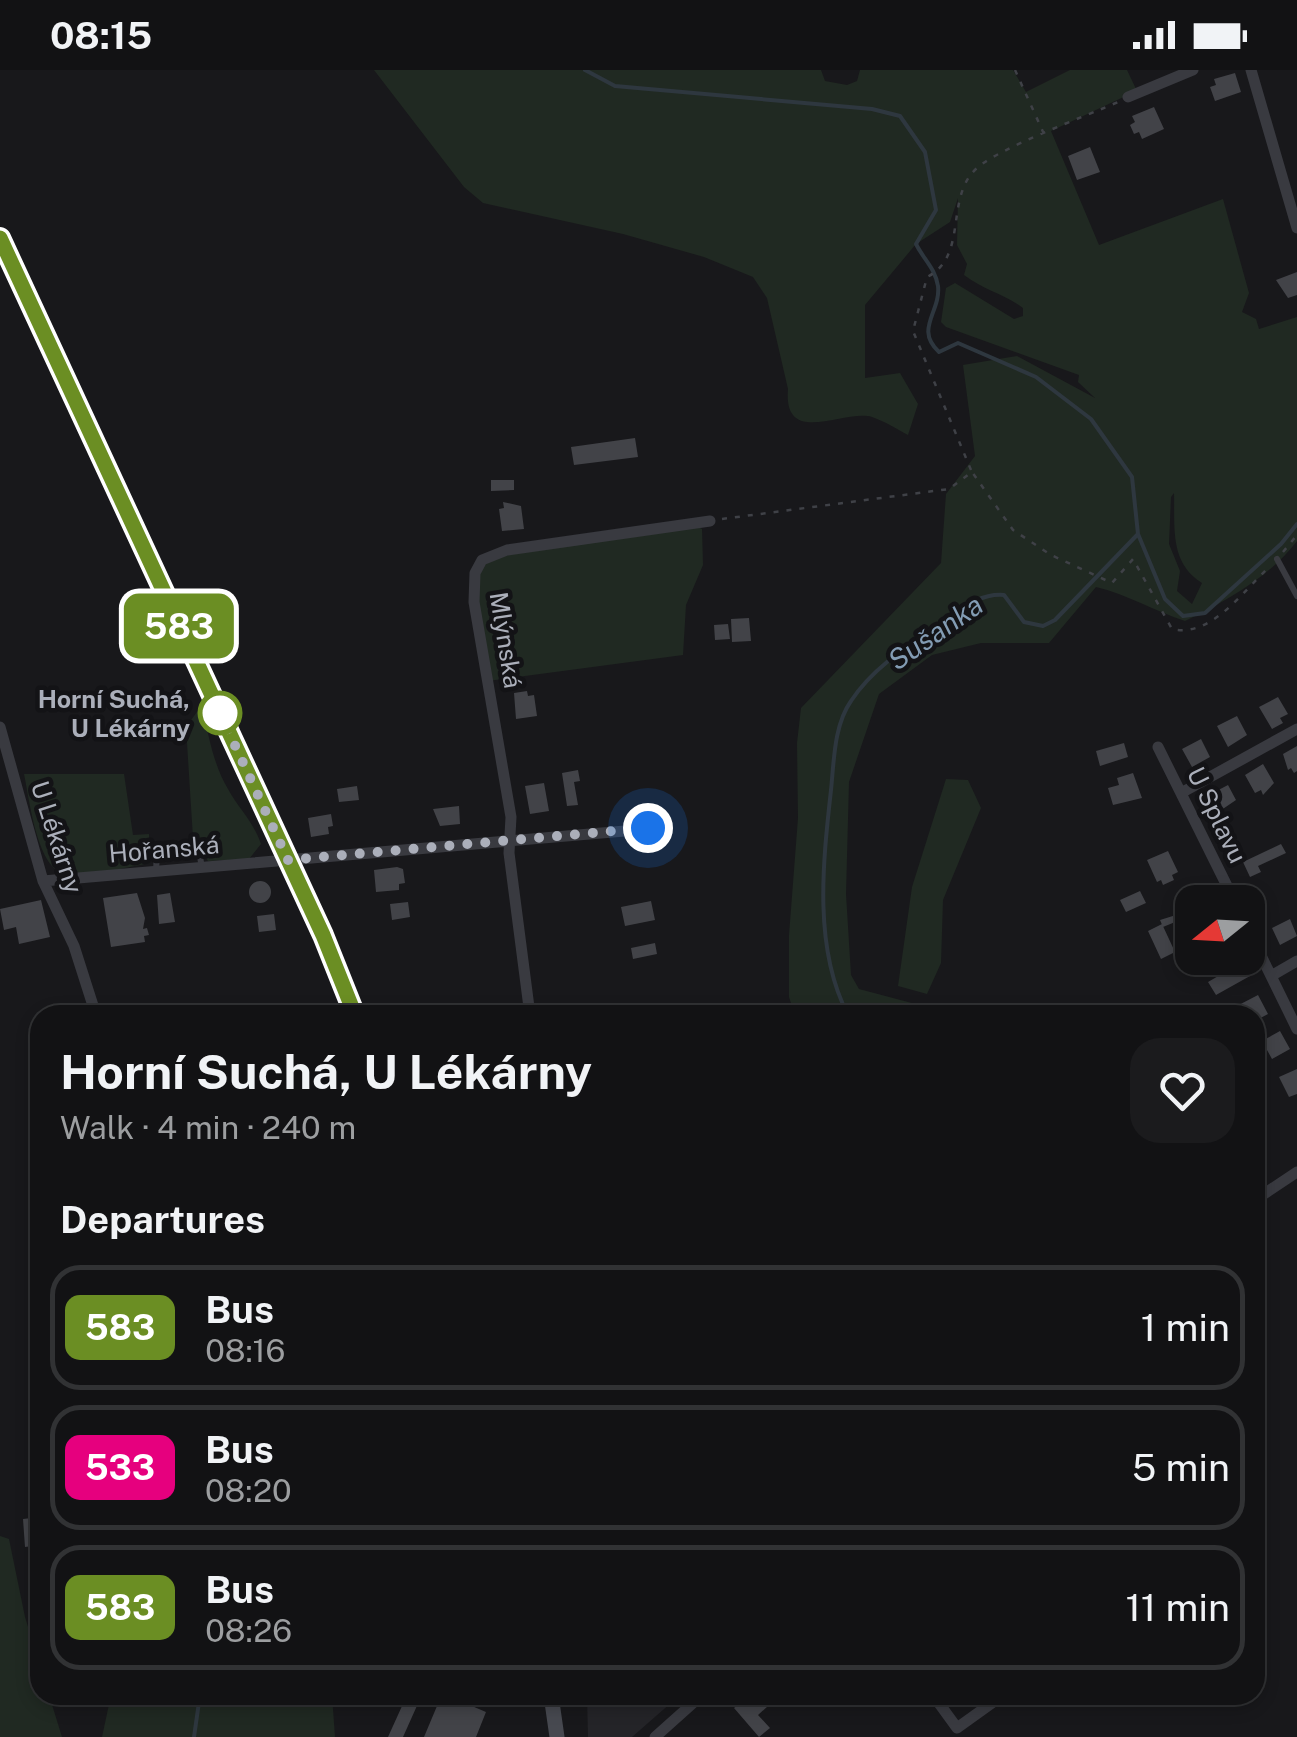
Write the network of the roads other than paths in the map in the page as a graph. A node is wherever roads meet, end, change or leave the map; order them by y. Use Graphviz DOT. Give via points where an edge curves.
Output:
graph roads {
  1 [pos="1193,70"];
  2 [pos="1251,70"];
  3 [pos="1128,97"];
  4 [pos="1297,228"];
  5 [pos="0,238"];
  6 [pos="710,521"];
  7 [pos="1277,559"];
  8 [pos="1297,596"];
  9 [pos="0,727"];
  10 [pos="1297,729"];
  11 [pos="1158,747"];
  12 [pos="1181,793"];
  13 [pos="648,828"];
  14 [pos="508,840"];
  15 [pos="288,860"];
  16 [pos="203,869"];
  17 [pos="156,872"];
  18 [pos="43,881"];
  19 [pos="1227,885"];
  20 [pos="1297,960"];
  21 [pos="1265,964"];
  22 [pos="1271,976"];
  23 [pos="93,1005"];
  24 [pos="351,1005"];
  25 [pos="529,1005"];
  26 [pos="1297,1029"];
  27 [pos="1297,1172"];
  28 [pos="1265,1193"];
  29 [pos="553,1705"];
  30 [pos="691,1705"];
  31 [pos="940,1705"];
  32 [pos="992,1705"];
  33 [pos="960,1733"];
  34 [pos="557,1737"];
  35 [pos="655,1737"];
  1 -- 3 [label="street"];
  2 -- 4 [label="street"];
  5 -- 15 [label="main road"];
  6 -- 14 [label="street, Mlýnská" via="506,550 482,560 474,602 504,761"];
  7 -- 8 [label="lane"];
  9 -- 18 [label="street, U Lékárny"];
  10 -- 12 [label="street"];
  11 -- 12 [label="street, U Splavu"];
  12 -- 19 [label="street, U Splavu"];
  13 -- 14 [label="street, Hořanská"];
  14 -- 15 [label="street, Hořanská"];
  14 -- 25 [label="street"];
  15 -- 16 [label="street, Hořanská"];
  15 -- 24 [label="main road"];
  16 -- 17 [label="street, Hořanská"];
  16 -- 17 [label="lane" via="199,850 187,842 156,850"];
  17 -- 18 [label="street, Hořanská"];
  18 -- 23 [label="street, U Lékárny"];
  20 -- 22 [label="street"];
  21 -- 22 [label="street"];
  22 -- 26 [label="street"];
  27 -- 28 [label="street"];
  29 -- 34 [label="main road"];
  30 -- 35 [label="street"];
  31 -- 33 [label="street"];
  32 -- 33 [label="street"];
}
